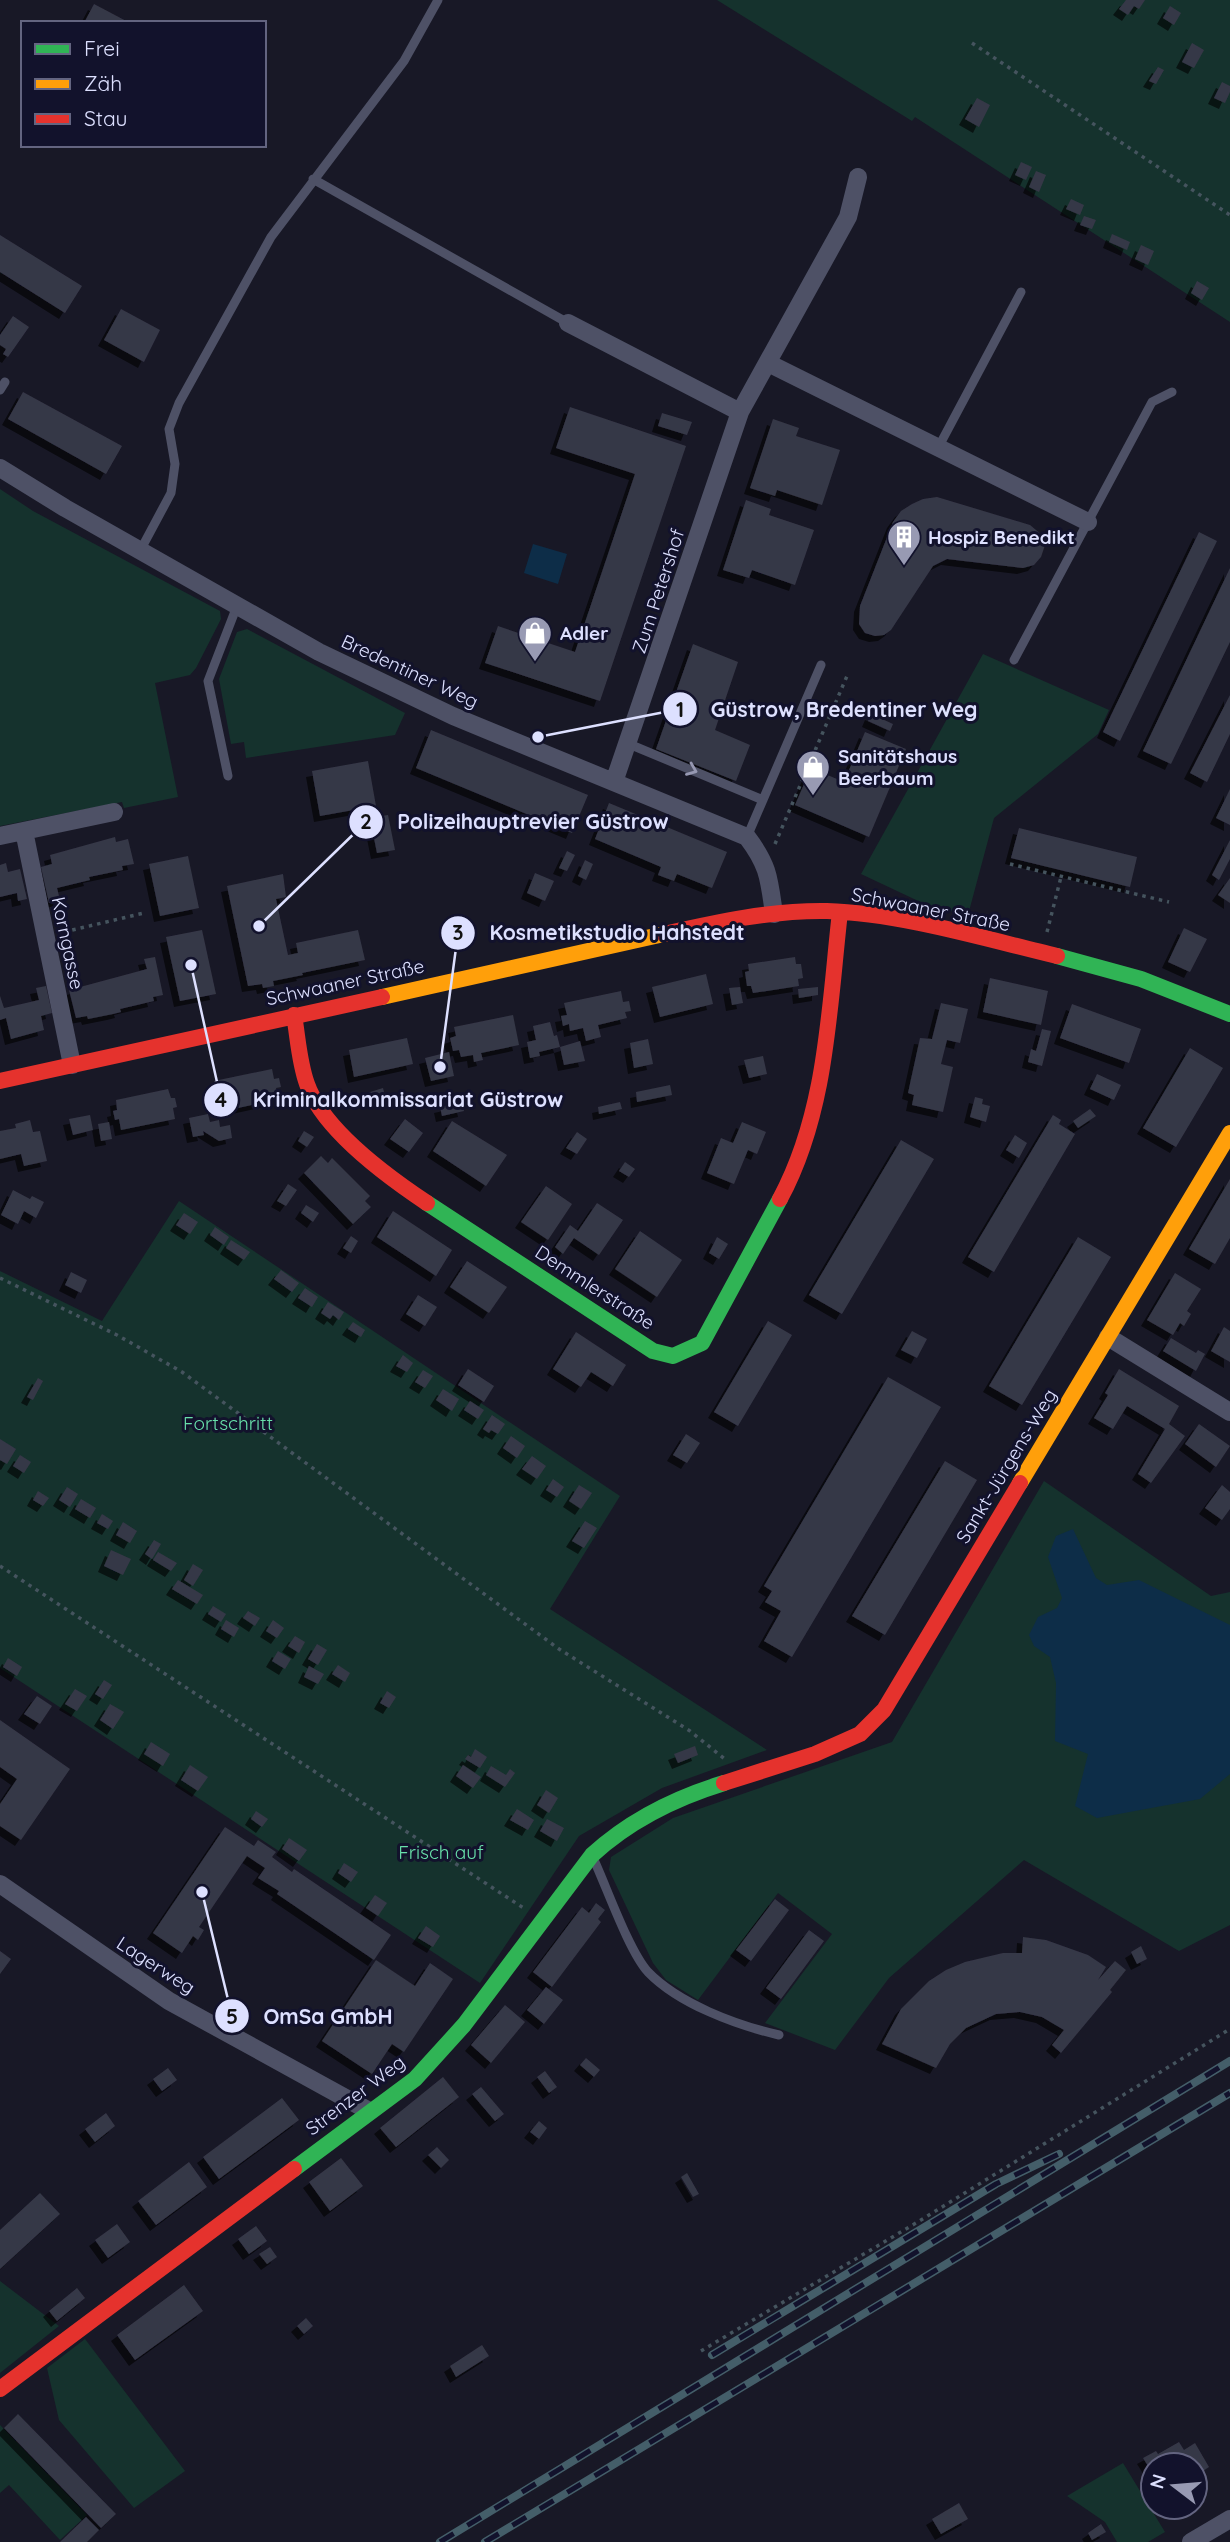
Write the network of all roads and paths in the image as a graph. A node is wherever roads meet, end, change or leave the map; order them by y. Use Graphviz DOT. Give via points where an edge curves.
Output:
graph roads {
  1 [pos="438,0"];
  2 [pos="972,43"];
  3 [pos="858,177"];
  4 [pos="313,179"];
  5 [pos="1230,215"];
  6 [pos="1021,292"];
  7 [pos="568,323"];
  8 [pos="768,363"];
  9 [pos="1172,393"];
  10 [pos="740,412"];
  11 [pos="938,448"];
  12 [pos="0,468"];
  13 [pos="1088,522"];
  14 [pos="140,551"];
  15 [pos="237,606"];
  16 [pos="1014,660"];
  17 [pos="821,665"];
  18 [pos="847,676"];
  19 [pos="629,744"];
  20 [pos="228,776"];
  21 [pos="614,782"];
  22 [pos="763,800"];
  23 [pos="114,811"];
  24 [pos="24,831"];
  25 [pos="0,836"];
  26 [pos="747,837"];
  27 [pos="775,845"];
  28 [pos="1010,864"];
  29 [pos="1061,877"];
  30 [pos="1169,902"];
  31 [pos="840,912"];
  32 [pos="144,913"];
  33 [pos="774,914"];
  34 [pos="46,936"];
  35 [pos="1046,939"];
  36 [pos="1230,1014"];
  37 [pos="294,1015"];
  38 [pos="72,1065"];
  39 [pos="0,1081"];
  40 [pos="1230,1133"];
  41 [pos="0,1278"];
  42 [pos="1108,1337"];
  43 [pos="1230,1412"];
  44 [pos="0,1566"];
  45 [pos="773,1768"];
  46 [pos="747,1776"];
  47 [pos="592,1855"];
  48 [pos="0,1884"];
  49 [pos="544,1921"];
  50 [pos="1230,2029"];
  51 [pos="779,2035"];
  52 [pos="369,2111"];
  53 [pos="701,2351"];
  54 [pos="0,2389"];
  55 [pos="1230,2519"];
  56 [pos="1191,2542"];
  1 -- 4 [label="lane" via="404,61"];
  2 -- 5 [label="path"];
  3 -- 8 [label="street, Zum Petershof" via="848,217"];
  4 -- 7 [label="lane"];
  4 -- 14 [label="lane" via="271,237 179,403 169,429 175,464 171,494"];
  6 -- 11 [label="lane"];
  7 -- 10 [label="street"];
  8 -- 10 [label="street, Zum Petershof"];
  8 -- 11 [label="street"];
  9 -- 13 [label="lane" via="1152,402"];
  10 -- 19 [label="street, Zum Petershof"];
  11 -- 13 [label="street"];
  12 -- 14 [label="street, Bredentiner Weg"];
  13 -- 16 [label="lane"];
  14 -- 15 [label="street, Bredentiner Weg"];
  15 -- 20 [label="lane" via="208,681"];
  15 -- 21 [label="street, Bredentiner Weg" via="390,687"];
  17 -- 22 [label="lane"];
  18 -- 27 [label="path"];
  19 -- 21 [label="street, Zum Petershof"];
  19 -- 22 [label="lane, one-way"];
  21 -- 26 [label="street, Bredentiner Weg"];
  22 -- 26 [label="lane"];
  23 -- 24 [label="street"];
  24 -- 25 [label="street"];
  24 -- 34 [label="street, Korngasse"];
  26 -- 33 [label="street" via="767,869"];
  28 -- 29 [label="path"];
  29 -- 30 [label="path"];
  29 -- 35 [label="path"];
  31 -- 33 [label="street, Schwaaner Straße"];
  31 -- 36 [label="street, Schwaaner Straße" via="926,926 1077,961 1191,995"];
  31 -- 37 [label="street, Demmlerstraße" via="813,1116 791,1178 702,1343 673,1356 653,1351 369,1160 332,1122 308,1087"];
  32 -- 34 [label="path"];
  33 -- 37 [label="street, Schwaaner Straße" via="718,922"];
  34 -- 38 [label="street, Korngasse"];
  37 -- 38 [label="street, Schwaaner Straße"];
  38 -- 39 [label="street, Schwaaner Straße"];
  40 -- 42 [label="street, Sankt-Jürgens-Weg"];
  41 -- 46 [label="path" via="182,1371 559,1649 690,1731"];
  42 -- 43 [label="street"];
  42 -- 45 [label="street, Sankt-Jürgens-Weg" via="884,1710 860,1734"];
  44 -- 49 [label="path"];
  45 -- 46 [label="street, Strenzer Weg"];
  46 -- 47 [label="street, Strenzer Weg" via="707,1788 638,1819"];
  47 -- 49 [label="street, Strenzer Weg"];
  47 -- 51 [label="lane" via="647,1970 693,2004 748,2028"];
  48 -- 52 [label="street, Lagerweg" via="169,2001"];
  49 -- 52 [label="street, Strenzer Weg" via="464,2025 415,2079"];
  50 -- 53 [label="path"];
  52 -- 54 [label="street, Strenzer Weg"];
  55 -- 56 [label="street"];
}
